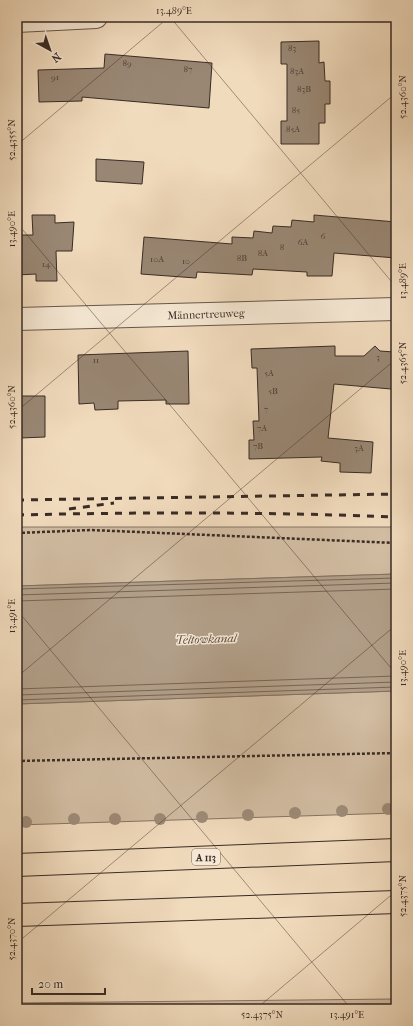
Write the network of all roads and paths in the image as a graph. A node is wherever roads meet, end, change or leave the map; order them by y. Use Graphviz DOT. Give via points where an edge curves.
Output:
graph roads {
  1 [pos="96,17"];
  2 [pos="17,21"];
  3 [pos="396,309"];
  4 [pos="17,319"];
  5 [pos="17,533"];
  6 [pos="396,543"];
  7 [pos="396,753"];
  8 [pos="17,761"];
  9 [pos="396,850"];
  10 [pos="17,865"];
  11 [pos="396,902"];
  12 [pos="17,915"];
  1 -- 2 [label="street"];
  3 -- 4 [label="street, Männertreuweg"];
  5 -- 6 [label="path" via="91,530"];
  7 -- 8 [label="path"];
  9 -- 10 [label="highway, A 113"];
  11 -- 12 [label="highway"];
}
